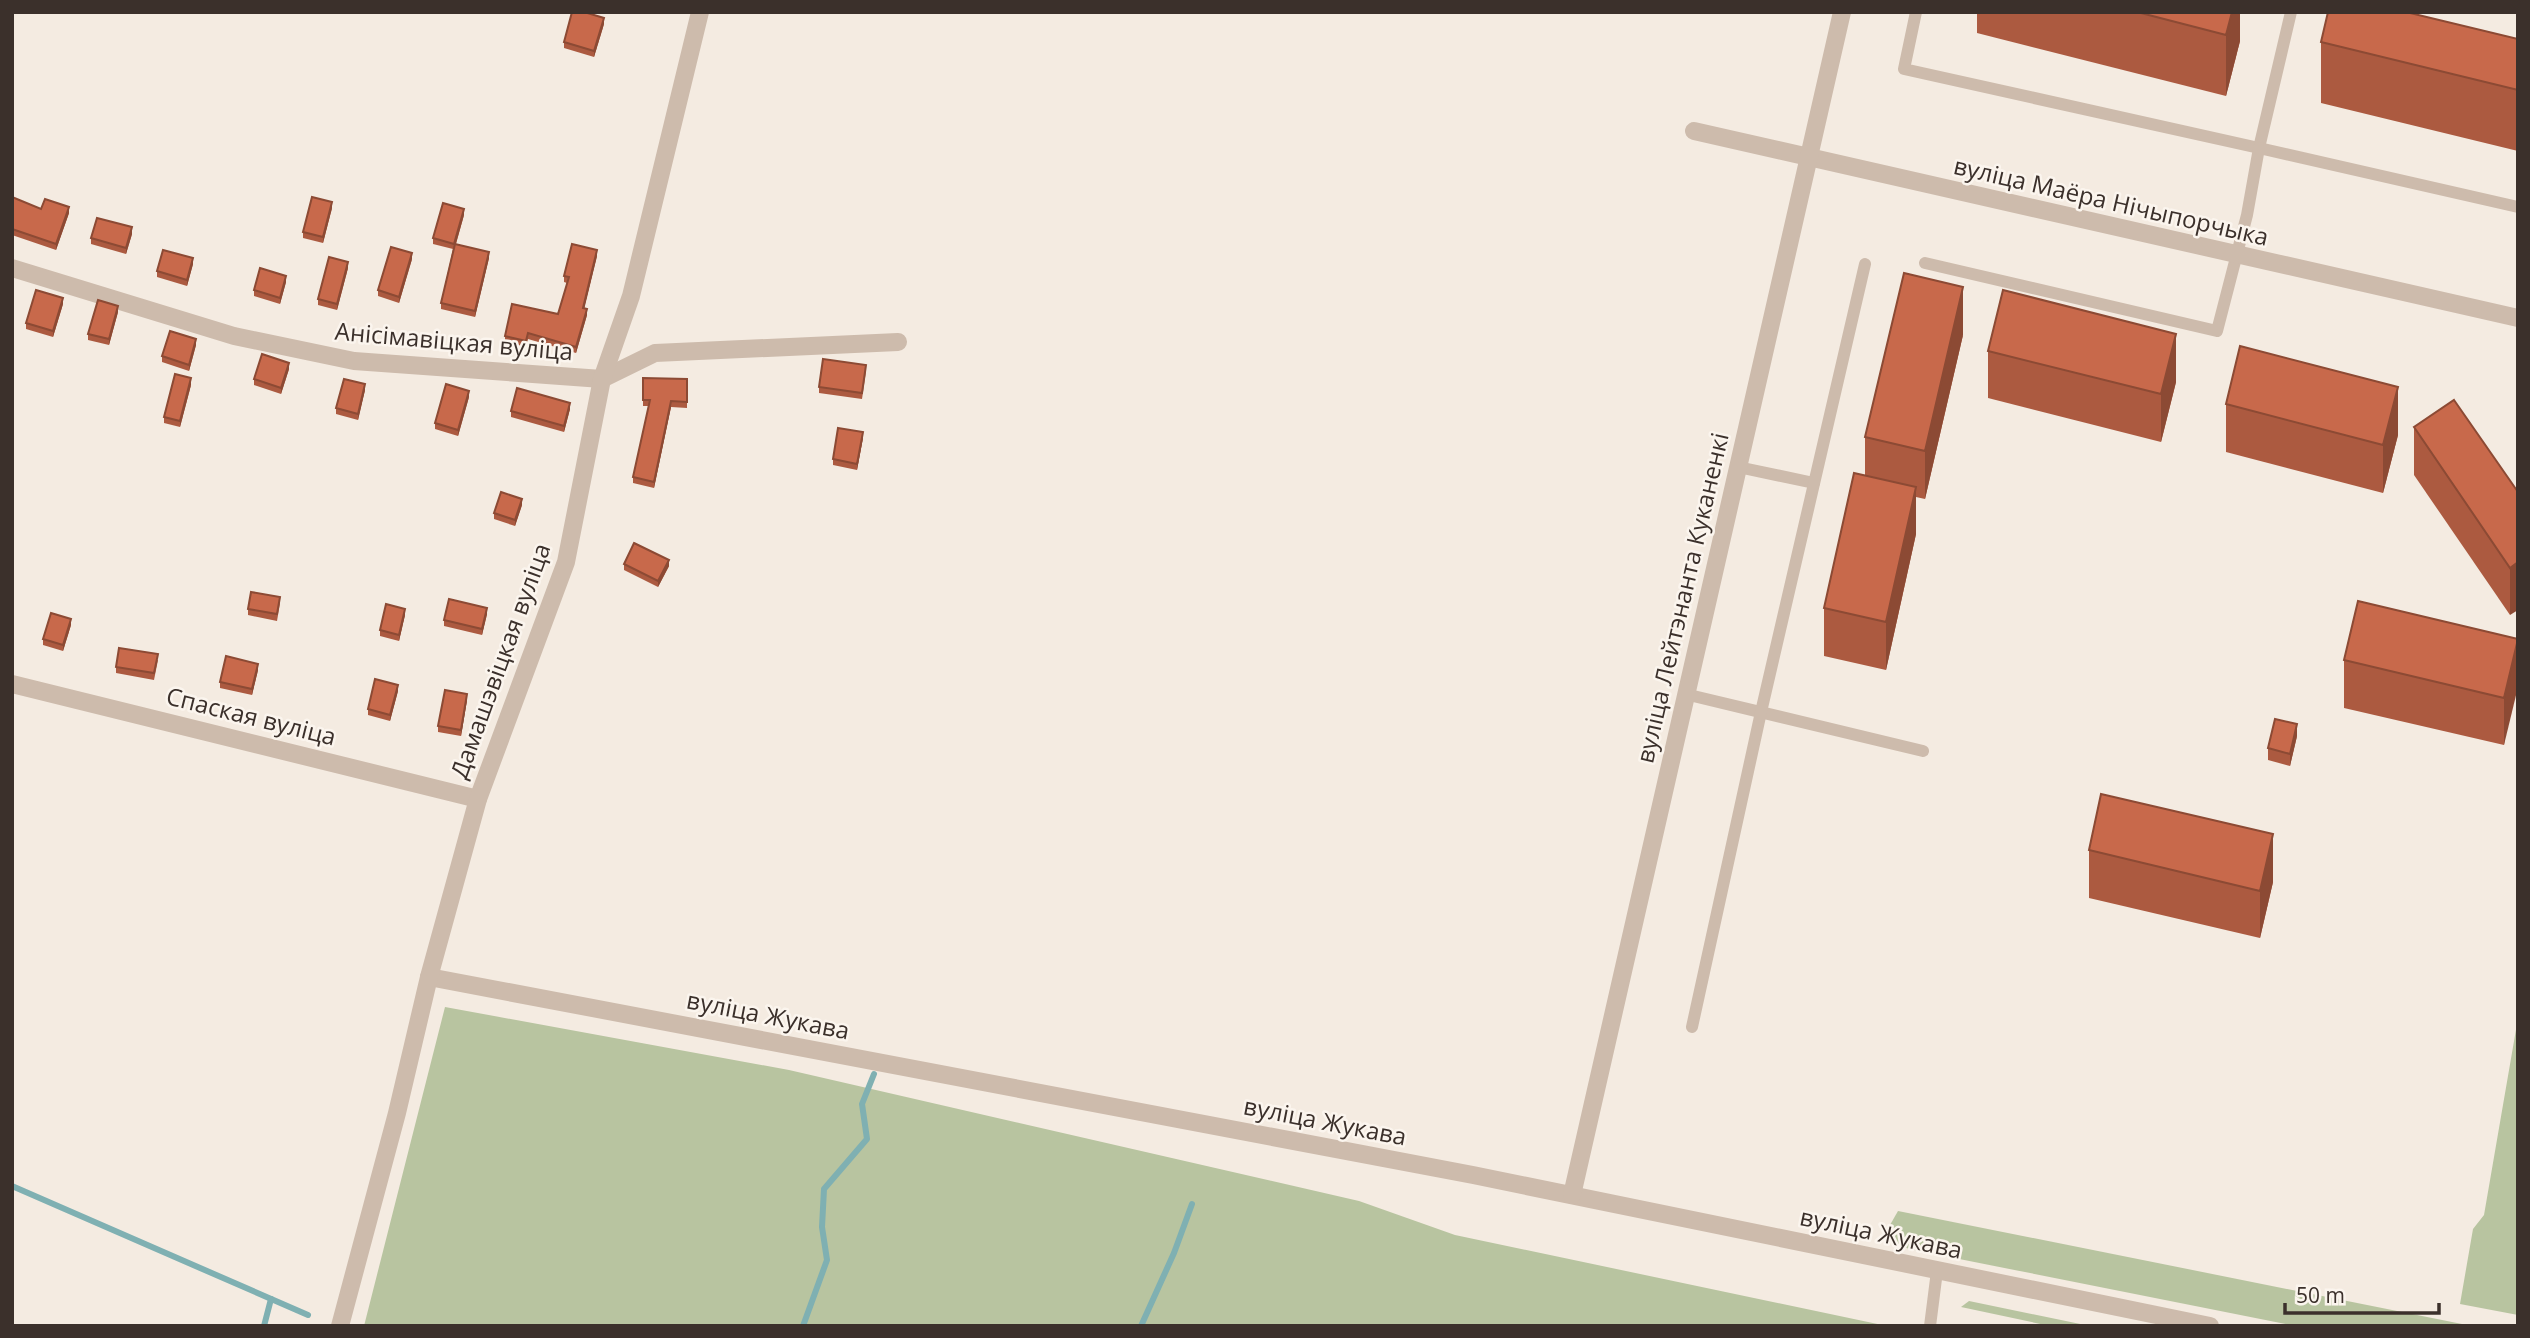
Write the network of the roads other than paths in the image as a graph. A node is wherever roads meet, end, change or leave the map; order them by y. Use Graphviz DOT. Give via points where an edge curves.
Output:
graph roads {
  1 [pos="700,12"];
  2 [pos="1842,12"];
  3 [pos="1916,12"];
  4 [pos="2291,12"];
  5 [pos="1694,131"];
  6 [pos="2259,148"];
  7 [pos="1807,158"];
  8 [pos="2518,207"];
  9 [pos="2236,255"];
  10 [pos="1925,262"];
  11 [pos="1864,264"];
  12 [pos="12,268"];
  13 [pos="2518,318"];
  14 [pos="898,342"];
  15 [pos="602,379"];
  16 [pos="1738,467"];
  17 [pos="1814,483"];
  18 [pos="12,684"];
  19 [pos="1685,694"];
  20 [pos="1761,712"];
  21 [pos="1923,751"];
  22 [pos="478,799"];
  23 [pos="429,976"];
  24 [pos="1692,1027"];
  25 [pos="1572,1195"];
  26 [pos="1937,1271"];
  27 [pos="340,1326"];
  28 [pos="1930,1326"];
  29 [pos="2210,1326"];
  1 -- 15 [label="street, Дамашэвіцкая вуліца" via="631,296"];
  2 -- 7 [label="street, вуліца Лейтэнанта Куканенкі"];
  3 -- 6 [label="lane" via="1904,69"];
  4 -- 6 [label="lane"];
  5 -- 7 [label="street, вуліца Маёра Нічыпорчыка"];
  6 -- 8 [label="lane"];
  6 -- 9 [label="lane"];
  7 -- 9 [label="street, вуліца Маёра Нічыпорчыка"];
  7 -- 16 [label="street, вуліца Лейтэнанта Куканенкі"];
  9 -- 10 [label="lane" via="2217,331"];
  9 -- 13 [label="street, вуліца Маёра Нічыпорчыка"];
  11 -- 17 [label="lane"];
  12 -- 15 [label="street, Анісімавіцкая вуліца" via="234,336 354,361"];
  14 -- 15 [label="street, Анісімавіцкая вуліца" via="655,353"];
  15 -- 22 [label="street, Дамашэвіцкая вуліца" via="566,562"];
  16 -- 17 [label="lane"];
  16 -- 19 [label="street, вуліца Лейтэнанта Куканенкі"];
  17 -- 20 [label="lane"];
  18 -- 22 [label="street, Спаская вуліца"];
  19 -- 20 [label="lane"];
  19 -- 25 [label="street, вуліца Лейтэнанта Куканенкі"];
  20 -- 21 [label="lane"];
  20 -- 24 [label="lane"];
  22 -- 23 [label="street, Дамашэвіцкая вуліца"];
  23 -- 25 [label="street, вуліца Жукава"];
  23 -- 27 [label="street, Дамашэвіцкая вуліца"];
  25 -- 26 [label="street, вуліца Жукава"];
  26 -- 28 [label="lane"];
  26 -- 29 [label="street, вуліца Жукава"];
}
